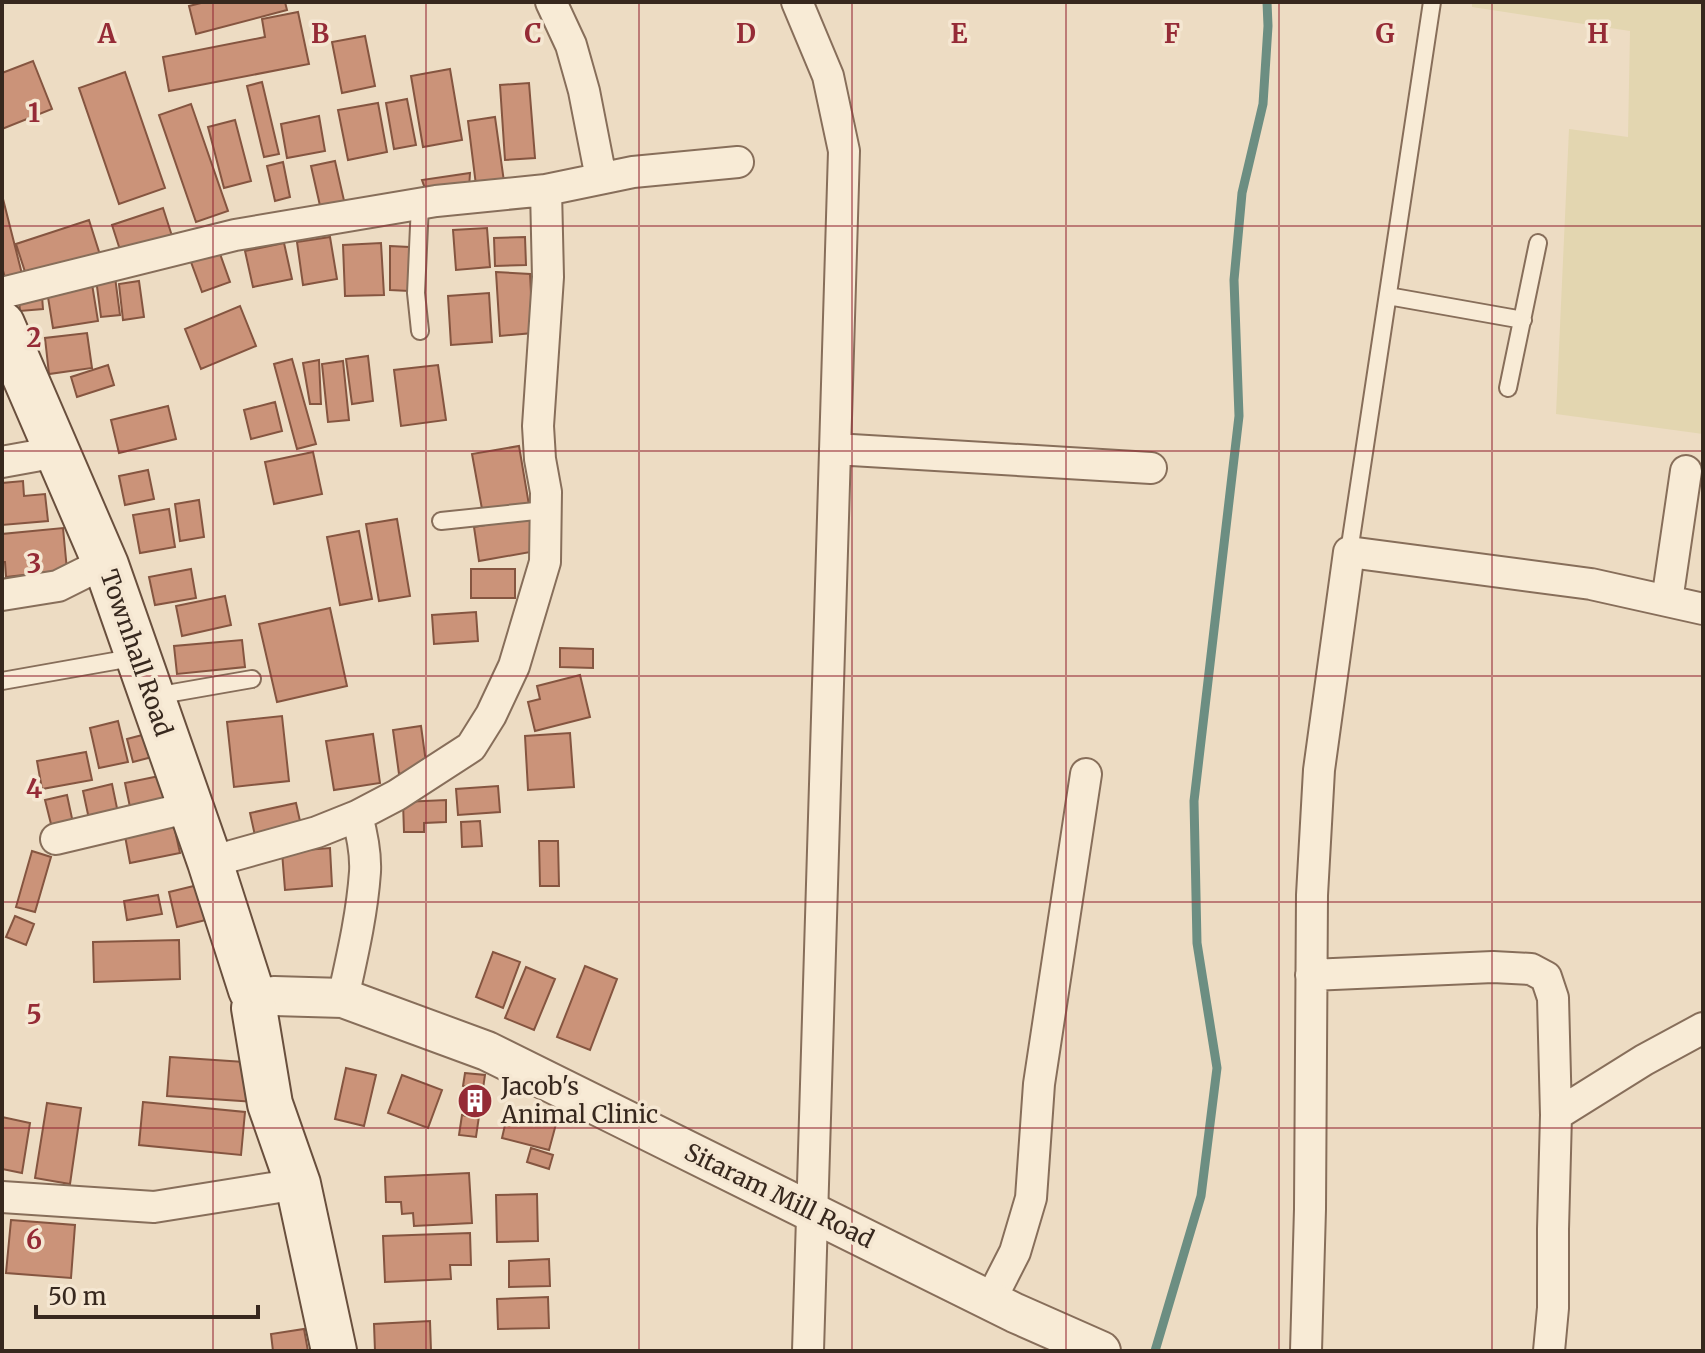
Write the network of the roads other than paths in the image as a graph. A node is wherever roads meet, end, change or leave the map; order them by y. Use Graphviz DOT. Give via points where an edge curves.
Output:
graph roads {
  1 [pos="551,2"];
  2 [pos="797,2"];
  3 [pos="1432,2"];
  4 [pos="738,162"];
  5 [pos="601,178"];
  6 [pos="546,190"];
  7 [pos="420,204"];
  8 [pos="1538,243"];
  9 [pos="2,293"];
  10 [pos="1388,296"];
  11 [pos="1523,320"];
  12 [pos="2,324"];
  13 [pos="420,331"];
  14 [pos="1508,388"];
  15 [pos="835,449"];
  16 [pos="57,452"];
  17 [pos="2,462"];
  18 [pos="1151,468"];
  19 [pos="1686,471"];
  20 [pos="545,510"];
  21 [pos="441,521"];
  22 [pos="1349,552"];
  23 [pos="106,565"];
  24 [pos="2,595"];
  25 [pos="1667,601"];
  26 [pos="1703,609"];
  27 [pos="145,677"];
  28 [pos="252,679"];
  29 [pos="2,681"];
  30 [pos="1086,774"];
  31 [pos="191,807"];
  32 [pos="357,816"];
  33 [pos="56,839"];
  34 [pos="210,862"];
  35 [pos="1311,975"];
  36 [pos="343,998"];
  37 [pos="263,999"];
  38 [pos="1703,1028"];
  39 [pos="1556,1115"];
  40 [pos="298,1184"];
  41 [pos="2,1197"];
  42 [pos="812,1213"];
  43 [pos="990,1301"];
  44 [pos="334,1351"];
  45 [pos="808,1351"];
  46 [pos="1101,1351"];
  47 [pos="1306,1351"];
  48 [pos="1549,1351"];
  1 -- 5 [label="street" via="571,45"];
  2 -- 15 [label="street" via="828,76 844,151"];
  3 -- 10 [label="lane"];
  4 -- 5 [label="street"];
  5 -- 6 [label="street"];
  6 -- 7 [label="street"];
  6 -- 20 [label="street" via="548,277 538,426"];
  7 -- 9 [label="street" via="235,235"];
  7 -- 13 [label="lane"];
  8 -- 11 [label="lane"];
  10 -- 11 [label="lane"];
  10 -- 22 [label="lane"];
  11 -- 14 [label="lane"];
  12 -- 16 [label="main road, Townhall Road"];
  15 -- 18 [label="street"];
  15 -- 42 [label="street"];
  16 -- 17 [label="street"];
  16 -- 23 [label="main road, Townhall Road"];
  19 -- 25 [label="street"];
  20 -- 21 [label="lane"];
  20 -- 32 [label="street" via="545,562 514,666 491,715 471,747"];
  22 -- 25 [label="street" via="1591,584"];
  22 -- 35 [label="street" via="1319,770"];
  23 -- 24 [label="street" via="58,586"];
  23 -- 27 [label="main road, Townhall Road"];
  25 -- 26 [label="street"];
  27 -- 28 [label="lane"];
  27 -- 29 [label="lane"];
  27 -- 31 [label="main road, Townhall Road"];
  30 -- 43 [label="street" via="1039,1084 1031,1198 1015,1252"];
  31 -- 33 [label="street"];
  31 -- 34 [label="main road, Townhall Road"];
  32 -- 34 [label="street"];
  32 -- 36 [label="street" via="365,870"];
  34 -- 37 [label="main road, Townhall Road"];
  35 -- 39 [label="street" via="1493,967 1531,969 1546,977 1553,998"];
  35 -- 47 [label="street"];
  36 -- 37 [label="street, Sitaram Mill Road"];
  36 -- 42 [label="street, Sitaram Mill Road" via="487,1051"];
  37 -- 40 [label="main road, Townhall Road" via="270,1104"];
  38 -- 39 [label="street"];
  39 -- 48 [label="street"];
  40 -- 41 [label="street" via="154,1207"];
  40 -- 44 [label="main road"];
  42 -- 43 [label="street, Sitaram Mill Road"];
  42 -- 45 [label="street"];
  43 -- 46 [label="street, Sitaram Mill Road"];
}
